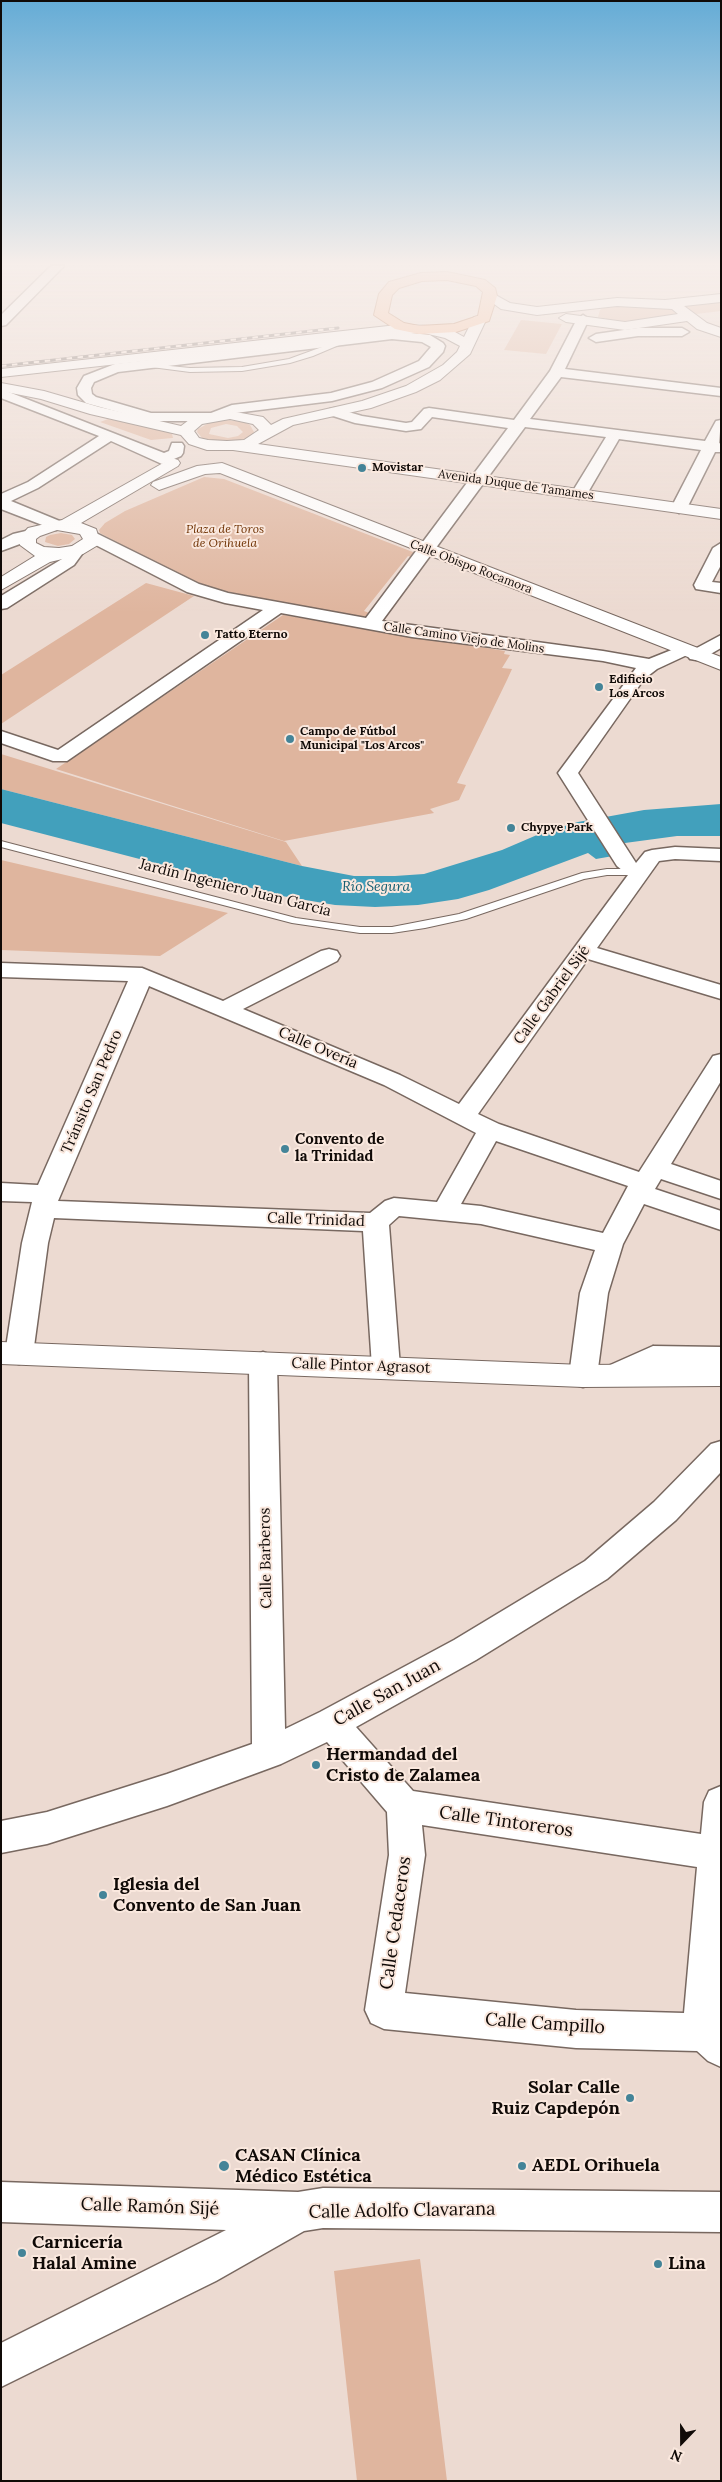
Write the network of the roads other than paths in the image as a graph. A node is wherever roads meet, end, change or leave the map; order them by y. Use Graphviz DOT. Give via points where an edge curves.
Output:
graph roads {
  1 [pos="87,382"];
  2 [pos="383,382"];
  3 [pos="425,382"];
  4 [pos="550,382"];
  5 [pos="638,382"];
  6 [pos="1,387"];
  7 [pos="721,392"];
  8 [pos="1,393"];
  9 [pos="50,408"];
  10 [pos="334,412"];
  11 [pos="212,416"];
  12 [pos="243,416"];
  13 [pos="307,416"];
  14 [pos="521,423"];
  15 [pos="721,424"];
  16 [pos="615,434"];
  17 [pos="109,436"];
  18 [pos="261,437"];
  19 [pos="188,440"];
  20 [pos="218,446"];
  21 [pos="236,446"];
  22 [pos="716,447"];
  23 [pos="282,452"];
  24 [pos="478,480"];
  25 [pos="159,485"];
  26 [pos="578,494"];
  27 [pos="1,501"];
  28 [pos="679,508"];
  29 [pos="721,514"];
  30 [pos="61,525"];
  31 [pos="32,532"];
  32 [pos="86,542"];
  33 [pos="1,546"];
  34 [pos="426,550"];
  35 [pos="720,550"];
  36 [pos="59,553"];
  37 [pos="1,567"];
  38 [pos="1,584"];
  39 [pos="721,588"];
  40 [pos="1,604"];
  41 [pos="278,608"];
  42 [pos="370,625"];
  43 [pos="721,640"];
  44 [pos="690,652"];
  45 [pos="721,664"];
  46 [pos="650,665"];
  47 [pos="1,737"];
  48 [pos="1,844"];
  49 [pos="721,855"];
  50 [pos="638,872"];
  51 [pos="584,951"];
  52 [pos="329,956"];
  53 [pos="1,970"];
  54 [pos="142,975"];
  55 [pos="721,992"];
  56 [pos="225,1008"];
  57 [pos="721,1061"];
  58 [pos="464,1116"];
  59 [pos="490,1130"];
  60 [pos="646,1181"];
  61 [pos="721,1190"];
  62 [pos="1,1192"];
  63 [pos="45,1201"];
  64 [pos="444,1212"];
  65 [pos="721,1221"];
  66 [pos="376,1222"];
  67 [pos="610,1244"];
  68 [pos="10,1353"];
  69 [pos="721,1358"];
  70 [pos="263,1363"];
  71 [pos="386,1367"];
  72 [pos="618,1374"];
  73 [pos="721,1375"];
  74 [pos="584,1376"];
  75 [pos="721,1452"];
  76 [pos="332,1723"];
  77 [pos="269,1753"];
  78 [pos="721,1802"];
  79 [pos="404,1806"];
  80 [pos="1,1837"];
  81 [pos="716,1853"];
  82 [pos="384,2010"];
  83 [pos="713,2040"];
  84 [pos="1,2202"];
  85 [pos="299,2212"];
  86 [pos="721,2212"];
  87 [pos="1,2366"];
  1 -- 11 [label="street" via="85,395 102,405 151,417"];
  2 -- 11 [label="street" via="332,397 232,410"];
  3 -- 10 [label="street" via="380,400"];
  4 -- 14 [label="street"];
  5 -- 7 [label="street"];
  6 -- 19 [label="street" via="44,394"];
  8 -- 17 [label="street"];
  9 -- 19 [label="street" via="158,446"];
  10 -- 13 [label="street"];
  10 -- 14 [label="street" via="360,420 406,427 416,426 429,412"];
  11 -- 12 [label="street"];
  11 -- 19 [label="street" via="192,423"];
  12 -- 13 [label="street"];
  12 -- 18 [label="street, Avenida Duque de Tamames" via="262,423 267,430"];
  13 -- 18 [label="street"];
  14 -- 16 [label="street"];
  14 -- 24 [label="street"];
  15 -- 22 [label="street"];
  16 -- 22 [label="street"];
  16 -- 26 [label="street"];
  17 -- 19 [label="street" via="156,454 162,460"];
  17 -- 27 [label="street" via="33,485"];
  18 -- 21 [label="street"];
  18 -- 23 [label="street, Avenida Duque de Tamames"];
  19 -- 20 [label="street"];
  19 -- 30 [label="street" via="172,463"];
  20 -- 21 [label="street"];
  20 -- 25 [label="street"];
  21 -- 23 [label="street, Avenida Duque de Tamames"];
  22 -- 28 [label="street"];
  23 -- 24 [label="street, Avenida Duque de Tamames"];
  24 -- 26 [label="street, Avenida Duque de Tamames"];
  24 -- 34 [label="street"];
  25 -- 32 [label="street" via="93,524"];
  25 -- 34 [label="street, Calle Obispo Rocamora" via="203,469 222,468"];
  26 -- 28 [label="street, Avenida Duque de Tamames"];
  27 -- 31 [label="street"];
  28 -- 29 [label="street, Avenida Duque de Tamames"];
  30 -- 31 [label="street"];
  30 -- 32 [label="street" via="81,528"];
  31 -- 33 [label="street"];
  31 -- 36 [label="street" via="40,552"];
  31 -- 37 [label="street"];
  32 -- 36 [label="street"];
  32 -- 40 [label="street" via="68,562"];
  32 -- 41 [label="street, Calle Camino Viejo de Molins" via="128,557 206,593"];
  34 -- 42 [label="street"];
  34 -- 44 [label="street, Calle Obispo Rocamora"];
  35 -- 39 [label="street" via="702,585"];
  36 -- 38 [label="street" via="44,558"];
  41 -- 42 [label="street, Calle Camino Viejo de Molins"];
  41 -- 47 [label="street" via="60,757"];
  42 -- 46 [label="street, Calle Camino Viejo de Molins"];
  43 -- 44 [label="street"];
  44 -- 45 [label="street, Calle Obispo Rocamora"];
  44 -- 46 [label="street"];
  46 -- 50 [label="street" via="638,675 568,773 627,866"];
  48 -- 50 [label="lane, Jardín Ingeniero Juan García" via="296,921 360,930 425,925 462,917 582,876"];
  49 -- 50 [label="street, Calle Gabriel Sijé" via="675,853 652,856"];
  50 -- 51 [label="street, Calle Gabriel Sijé"];
  51 -- 55 [label="street"];
  51 -- 58 [label="street, Calle Gabriel Sijé"];
  52 -- 56 [label="street"];
  53 -- 54 [label="street, Calle Overía"];
  54 -- 56 [label="street, Calle Overía"];
  54 -- 63 [label="street, Tránsito San Pedro"];
  56 -- 58 [label="street, Calle Overía" via="392,1080"];
  57 -- 60 [label="street"];
  58 -- 59 [label="street, Calle Overía"];
  59 -- 60 [label="street, Calle Overía"];
  59 -- 64 [label="street"];
  60 -- 61 [label="street"];
  60 -- 65 [label="street"];
  60 -- 67 [label="street"];
  62 -- 63 [label="street, Calle Trinidad"];
  63 -- 66 [label="street, Calle Trinidad"];
  63 -- 68 [label="street, Tránsito San Pedro"];
  64 -- 66 [label="street, Calle Trinidad" via="394,1207"];
  64 -- 67 [label="street, Calle Trinidad" via="481,1215"];
  66 -- 71 [label="street"];
  67 -- 74 [label="street" via="594,1293"];
  68 -- 70 [label="street, Calle Pintor Agrasot"];
  69 -- 72 [label="street" via="652,1357"];
  70 -- 71 [label="street, Calle Pintor Agrasot"];
  70 -- 77 [label="street, Calle Barberos"];
  71 -- 74 [label="street, Calle Pintor Agrasot"];
  72 -- 73 [label="street, Calle Pintor Agrasot"];
  72 -- 74 [label="street, Calle Pintor Agrasot"];
  75 -- 76 [label="street, Calle San Juan" via="665,1511 596,1570 465,1650"];
  76 -- 77 [label="street, Calle San Juan"];
  76 -- 79 [label="street"];
  77 -- 80 [label="street, Calle San Juan" via="47,1828"];
  78 -- 81 [label="street"];
  79 -- 81 [label="street, Calle Tintoreros"];
  79 -- 82 [label="street, Calle Cedaceros" via="407,1855"];
  81 -- 83 [label="street" via="702,2004"];
  82 -- 83 [label="street, Calle Campillo"];
  84 -- 85 [label="street, Calle Ramón Sijé"];
  85 -- 86 [label="street, Calle Adolfo Clavarana" via="322,2208"];
  85 -- 87 [label="street, Calle Adolfo Clavarana" via="201,2266"];
}
